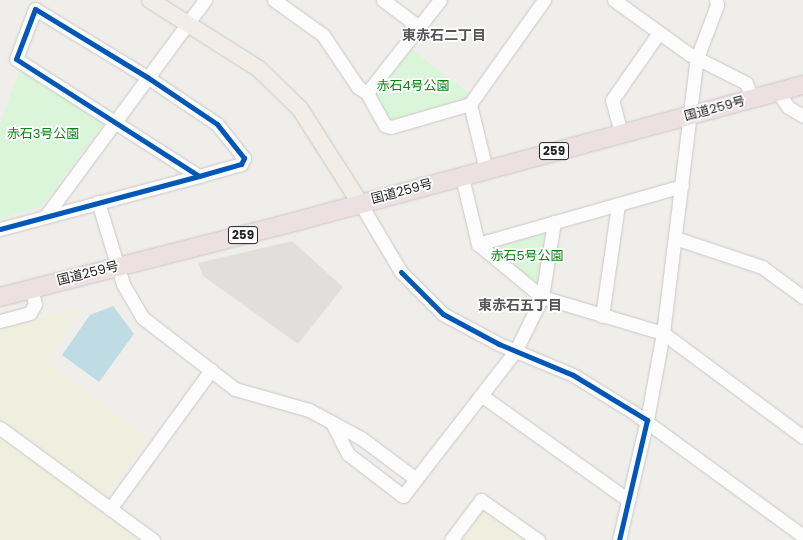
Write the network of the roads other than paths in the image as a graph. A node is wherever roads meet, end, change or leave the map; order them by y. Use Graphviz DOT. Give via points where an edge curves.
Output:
graph roads {
  1 [pos="150,0"];
  2 [pos="205,0"];
  3 [pos="274,0"];
  4 [pos="383,0"];
  5 [pos="440,0"];
  6 [pos="544,0"];
  7 [pos="614,0"];
  8 [pos="716,0"];
  9 [pos="187,24"];
  10 [pos="419,27"];
  11 [pos="658,34"];
  12 [pos="697,58"];
  13 [pos="147,77"];
  14 [pos="803,85"];
  15 [pos="778,92"];
  16 [pos="367,93"];
  17 [pos="752,99"];
  18 [pos="470,104"];
  19 [pos="691,115"];
  20 [pos="803,116"];
  21 [pos="116,121"];
  22 [pos="622,133"];
  23 [pos="486,170"];
  24 [pos="199,176"];
  25 [pos="462,177"];
  26 [pos="682,186"];
  27 [pos="98,202"];
  28 [pos="360,203"];
  29 [pos="618,205"];
  30 [pos="45,217"];
  31 [pos="554,222"];
  32 [pos="0,229"];
  33 [pos="675,238"];
  34 [pos="478,244"];
  35 [pos="117,267"];
  36 [pos="31,288"];
  37 [pos="0,297"];
  38 [pos="542,297"];
  39 [pos="803,297"];
  40 [pos="602,316"];
  41 [pos="0,322"];
  42 [pos="663,333"];
  43 [pos="516,350"];
  44 [pos="211,370"];
  45 [pos="481,395"];
  46 [pos="646,420"];
  47 [pos="333,424"];
  48 [pos="0,428"];
  49 [pos="803,437"];
  50 [pos="416,479"];
  51 [pos="628,500"];
  52 [pos="110,509"];
  53 [pos="803,536"];
  54 [pos="153,540"];
  55 [pos="451,540"];
  56 [pos="538,540"];
  57 [pos="619,540"];
  1 -- 9 [label="main road"];
  2 -- 9 [label="street"];
  3 -- 16 [label="street" via="323,35 358,87"];
  4 -- 10 [label="street"];
  5 -- 10 [label="street"];
  6 -- 18 [label="street"];
  7 -- 11 [label="street"];
  8 -- 12 [label="street" via="717,5"];
  9 -- 13 [label="street"];
  9 -- 28 [label="main road" via="259,69 300,109"];
  10 -- 16 [label="street"];
  11 -- 12 [label="street"];
  11 -- 22 [label="street" via="612,100"];
  12 -- 17 [label="street" via="746,82"];
  12 -- 19 [label="street"];
  13 -- 21 [label="street"];
  13 -- 21 [label="street" via="35,9 16,58"];
  13 -- 24 [label="street" via="217,124 244,158 241,164"];
  14 -- 15 [label="highway, 国道259号 / 259"];
  15 -- 17 [label="highway, 国道259号 / 259"];
  15 -- 20 [label="street" via="788,107"];
  16 -- 18 [label="street" via="386,125 391,127"];
  17 -- 19 [label="highway, 国道259号 / 259"];
  18 -- 23 [label="street"];
  19 -- 22 [label="highway, 国道259号 / 259"];
  19 -- 26 [label="street"];
  21 -- 24 [label="street"];
  21 -- 30 [label="street"];
  22 -- 23 [label="highway, 国道259号 / 259"];
  23 -- 25 [label="highway, 国道259号 / 259"];
  24 -- 27 [label="street"];
  25 -- 28 [label="highway, 国道259号 / 259"];
  25 -- 34 [label="street"];
  26 -- 29 [label="street"];
  26 -- 33 [label="street"];
  27 -- 30 [label="street"];
  27 -- 35 [label="street"];
  28 -- 35 [label="highway, 国道259号 / 259"];
  28 -- 43 [label="street" via="401,272 443,314"];
  29 -- 31 [label="street"];
  29 -- 40 [label="street"];
  30 -- 32 [label="street"];
  31 -- 34 [label="street"];
  31 -- 38 [label="street"];
  33 -- 39 [label="street" via="762,267"];
  33 -- 42 [label="street"];
  34 -- 38 [label="street"];
  35 -- 36 [label="highway, 国道259号 / 259"];
  35 -- 44 [label="street" via="123,284 143,318"];
  36 -- 37 [label="highway, 国道259号 / 259"];
  36 -- 41 [label="street" via="35,304 30,313"];
  38 -- 40 [label="street"];
  38 -- 43 [label="street"];
  40 -- 42 [label="street"];
  42 -- 46 [label="street"];
  42 -- 49 [label="street"];
  43 -- 45 [label="street"];
  43 -- 46 [label="street" via="573,375"];
  44 -- 47 [label="street" via="235,389 309,410"];
  44 -- 52 [label="street"];
  45 -- 50 [label="street"];
  45 -- 51 [label="street"];
  46 -- 51 [label="street"];
  46 -- 53 [label="street"];
  47 -- 50 [label="street" via="361,438"];
  47 -- 50 [label="street" via="348,454 403,496"];
  48 -- 52 [label="street"];
  51 -- 57 [label="street"];
  52 -- 54 [label="street"];
  55 -- 56 [label="street" via="481,500"];
}
